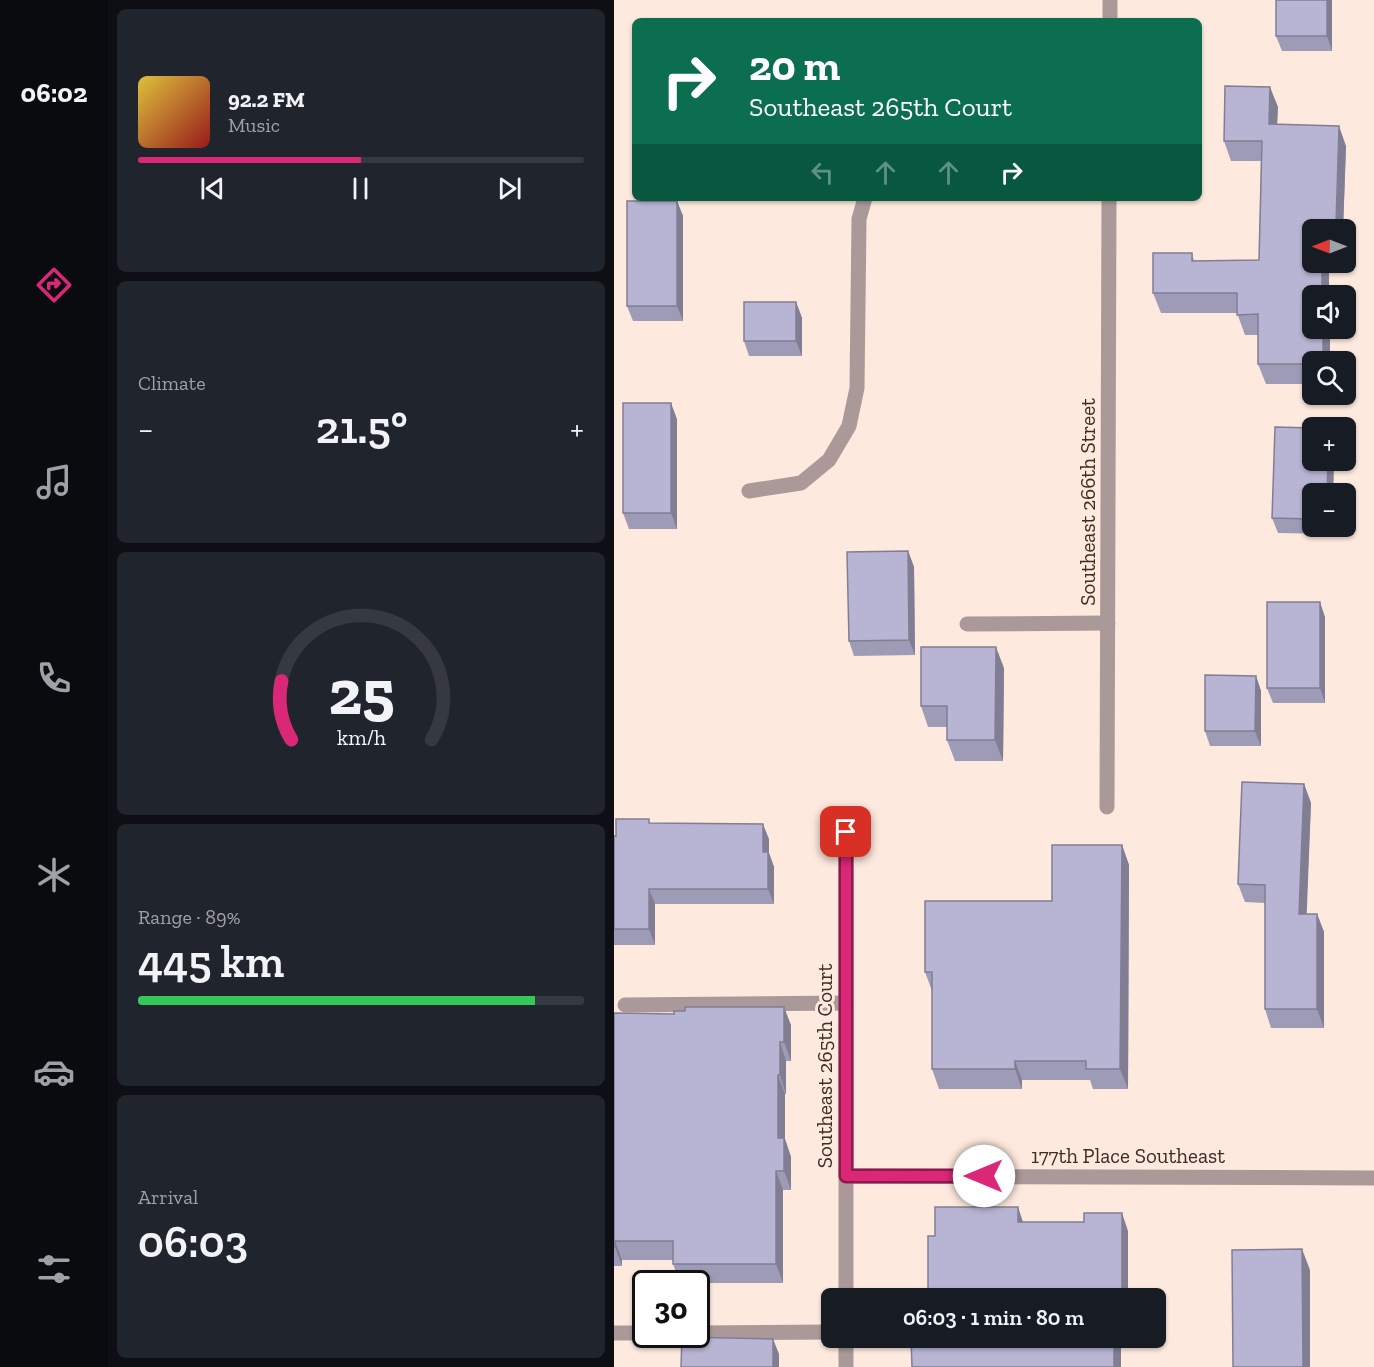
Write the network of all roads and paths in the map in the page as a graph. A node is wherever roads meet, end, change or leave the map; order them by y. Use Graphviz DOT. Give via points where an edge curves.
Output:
graph roads {
  1 [pos="1110,0"];
  2 [pos="1110,18"];
  3 [pos="863,201"];
  4 [pos="1109,201"];
  5 [pos="749,491"];
  6 [pos="1108,623"];
  7 [pos="967,624"];
  8 [pos="1107,807"];
  9 [pos="846,832"];
  10 [pos="846,1003"];
  11 [pos="625,1005"];
  12 [pos="846,1176"];
  13 [pos="1374,1178"];
  14 [pos="846,1288"];
  15 [pos="821,1332"];
  16 [pos="614,1333"];
  17 [pos="632,1333"];
  18 [pos="710,1333"];
  19 [pos="846,1348"];
  20 [pos="846,1367"];
  1 -- 2 [label="street"];
  3 -- 5 [label="street" via="859,219 857,388 849,426 829,460 801,483"];
  4 -- 6 [label="street, Southeast 266th Street"];
  6 -- 7 [label="street"];
  6 -- 8 [label="street, Southeast 266th Street"];
  9 -- 10 [label="street, Southeast 265th Court"];
  10 -- 11 [label="street"];
  10 -- 12 [label="street, Southeast 265th Court"];
  12 -- 13 [label="street, 177th Place Southeast"];
  12 -- 14 [label="street, Southeast 265th Court"];
  15 -- 18 [label="street"];
  16 -- 17 [label="street"];
  19 -- 20 [label="street"];
}
